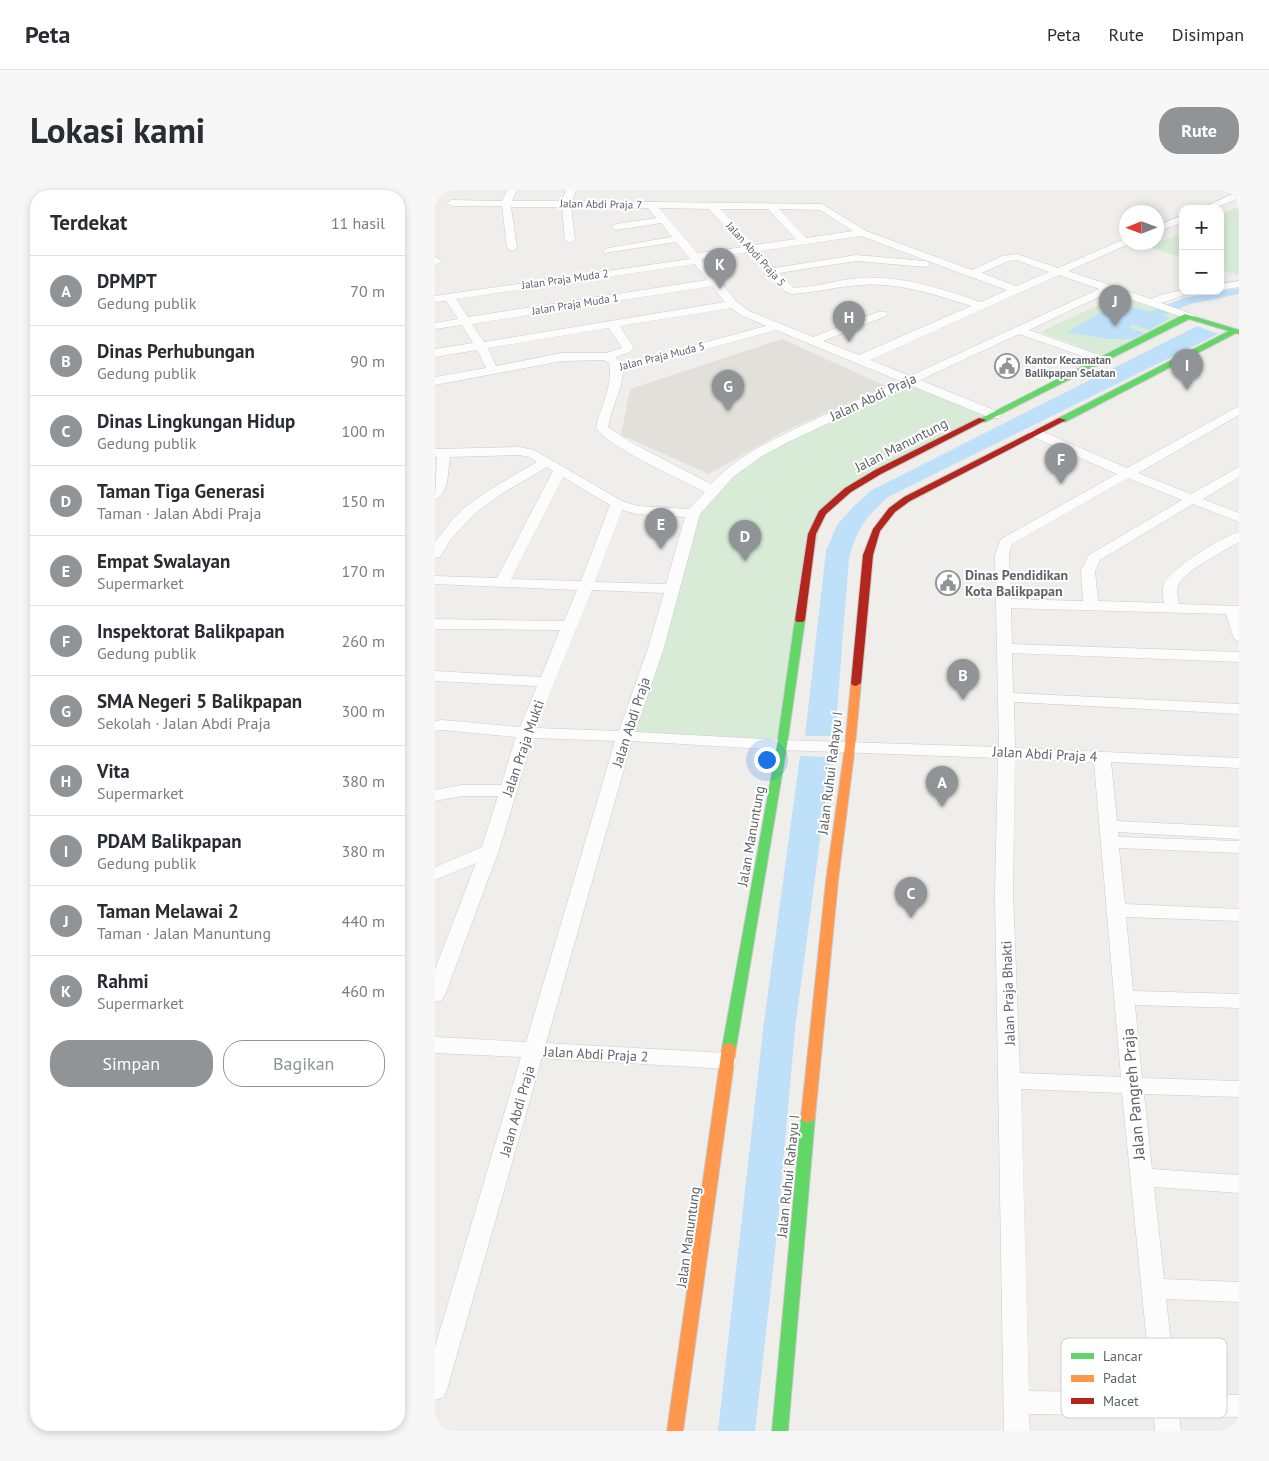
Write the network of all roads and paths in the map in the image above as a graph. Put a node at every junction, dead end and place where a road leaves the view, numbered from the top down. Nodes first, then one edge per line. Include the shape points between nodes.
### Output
1 (512, 190) edge
2 (571, 190) edge
3 (1226, 190) edge
4 (1237, 197) edge
5 (506, 202) junction
6 (452, 203) dead end
7 (566, 204) junction
8 (711, 205) junction
9 (769, 205) junction
10 (1215, 205) edge
11 (651, 206) junction
12 (662, 220) junction
13 (1179, 220) edge
14 (1164, 226) edge
15 (615, 227) dead end
16 (862, 233) junction
17 (678, 239) junction
18 (570, 240) dead end
19 (803, 241) junction
20 (1119, 244) edge
21 (512, 248) dead end
22 (750, 248) junction
23 (608, 251) dead end
24 (695, 259) junction
25 (950, 267) junction
26 (1058, 270) junction
27 (773, 271) junction
28 (972, 274) junction
29 (715, 282) junction
30 (1239, 284) edge
31 (1224, 286) edge
32 (1108, 289) junction
33 (1017, 290) junction
34 (1179, 294) edge
35 (449, 297) junction
36 (435, 299) edge
37 (1152, 303) junction
38 (733, 304) junction
39 (982, 306) junction
40 (882, 314) dead end
41 (1185, 316) junction
42 (465, 321) junction
43 (612, 323) junction
44 (435, 326) edge
45 (780, 327) junction
46 (1022, 328) junction
47 (1234, 330) edge
48 (553, 332) junction
49 (812, 341) junction
50 (481, 346) junction
51 (435, 353) edge
52 (607, 356) junction
53 (562, 357) junction
54 (859, 360) junction
55 (1103, 360) junction
56 (493, 371) junction
57 (616, 376) junction
58 (435, 381) edge
59 (908, 381) junction
60 (1239, 410) edge
61 (995, 415) junction
62 (1035, 433) junction
63 (439, 453) edge
64 (546, 462) junction
65 (560, 470) junction
66 (1239, 472) edge
67 (1127, 473) junction
68 (712, 490) junction
69 (435, 495) edge
70 (1192, 498) junction
71 (617, 504) junction
72 (693, 513) junction
73 (1239, 518) edge
74 (1239, 536) edge
75 (435, 554) edge
76 (435, 580) edge
77 (502, 582) junction
78 (586, 586) junction
79 (671, 589) junction
80 (1003, 603) junction
81 (1091, 605) junction
82 (1172, 608) junction
83 (1236, 610) edge
84 (435, 624) edge
85 (568, 626) junction
86 (1239, 636) edge
87 (1004, 648) junction
88 (1239, 657) edge
89 (435, 676) edge
90 (547, 682) junction
91 (1005, 697) junction
92 (1239, 708) edge
93 (435, 726) edge
94 (526, 733) junction
95 (625, 736) junction
96 (782, 745) junction
97 (844, 746) junction
98 (1007, 752) junction
99 (1103, 757) junction
100 (1239, 763) edge
101 (508, 791) junction
102 (435, 796) edge
103 (1239, 833) edge
104 (1110, 834) junction
105 (1239, 847) edge
106 (490, 850) junction
107 (435, 874) edge
108 (1117, 910) junction
109 (1239, 915) edge
110 (435, 995) edge
111 (1124, 998) junction
112 (1239, 1001) edge
113 (435, 1045) edge
114 (535, 1051) junction
115 (727, 1061) junction
116 (1011, 1081) junction
117 (1132, 1084) junction
118 (1239, 1089) edge
119 (1141, 1177) junction
120 (1239, 1184) edge
121 (1152, 1288) junction
122 (1239, 1292) edge
123 (1157, 1338) edge
124 (435, 1388) edge
125 (1016, 1402) junction
126 (1061, 1403) edge
127 (1166, 1418) edge
128 (675, 1431) edge
129 (780, 1431) edge
130 (1017, 1431) edge
131 (1168, 1431) edge

1 - 5 street
2 - 7 street
3 - 4 street
4 - 10 street
5 - 6 street, Jalan Abdi Praja 7
5 - 7 street, Jalan Abdi Praja 7
5 - 21 street
7 - 11 street, Jalan Abdi Praja 7
7 - 18 street
8 - 9 street
8 - 11 street
8 - 22 street, Jalan Abdi Praja 5
9 - 16 street via 822,207
9 - 19 street
11 - 12 street, Jalan Abdi Praja 7
12 - 15 street
12 - 17 street, Jalan Abdi Praja 7
13 - 14 street
16 - 19 street, Jalan Praja Muda 2
16 - 25 street
17 - 23 street
17 - 24 street, Jalan Abdi Praja 7
19 - 22 street, Jalan Praja Muda 2
20 - 26 street
22 - 24 street, Jalan Praja Muda 2
22 - 27 street, Jalan Abdi Praja 5
24 - 29 street, Jalan Abdi Praja 7
24 - 35 street, Jalan Praja Muda 2
25 - 27 street via 865,258
25 - 28 street
26 - 28 street via 1017,257
26 - 32 street
26 - 33 street
27 - 39 street, Jalan Abdi Praja 5 via 792,291 851,282 884,282 926,288
28 - 33 street
29 - 38 street, Jalan Abdi Praja 7
29 - 42 street, Jalan Praja Muda 1
30 - 31 street
32 - 37 street
32 - 46 street, Jalan Abdi Praja
33 - 39 street
34 - 37 street
35 - 36 street, Jalan Praja Muda 2
35 - 42 street
37 - 41 street
38 - 43 street
38 - 45 street, Jalan Abdi Praja 7 via 745,313
39 - 54 street
40 - 49 street
41 - 47 street
41 - 55 street, Jalan Manuntung
42 - 44 street, Jalan Praja Muda 1
42 - 50 street
43 - 48 street
43 - 52 street via 628,348
45 - 49 street, Jalan Abdi Praja 7
45 - 57 street, Jalan Praja Muda 5
46 - 55 street
46 - 59 street, Jalan Abdi Praja
47 - 62 street, Jalan Ruhui Rahayu I
48 - 50 street
48 - 53 street
49 - 54 street, Jalan Abdi Praja 7
50 - 51 street
50 - 56 street
52 - 53 street, Jalan Praja Muda 5
52 - 57 street, Jalan Praja Muda 5 via 615,362
53 - 56 street, Jalan Praja Muda 5
54 - 59 street, Jalan Abdi Praja 7
55 - 61 street, Jalan Manuntung
56 - 58 street, Jalan Praja Muda 5
57 - 68 street via 602,428 627,446
59 - 61 street, Jalan Abdi Praja 7
59 - 68 street, Jalan Abdi Praja via 754,455
60 - 67 street
61 - 96 street, Jalan Manuntung via 858,484 842,494 819,517 812,534
62 - 67 street
62 - 97 street, Jalan Ruhui Rahayu I via 907,499 892,510 876,531 868,555
63 - 64 street via 519,451 534,454
63 - 69 street
64 - 65 street
64 - 75 street via 459,518
65 - 71 street
65 - 77 street
66 - 70 street
67 - 70 street
67 - 80 street, Jalan Praja Bhakti via 1005,542 1002,555
68 - 72 street, Jalan Abdi Praja
70 - 73 street
70 - 81 street via 1093,558 1089,571
71 - 72 street via 637,510
71 - 78 street, Jalan Praja Mukti
72 - 79 street, Jalan Abdi Praja
74 - 82 street via 1172,581
76 - 77 street
77 - 78 street
78 - 79 street
78 - 85 street, Jalan Praja Mukti
79 - 95 street, Jalan Abdi Praja via 655,651
80 - 81 street
80 - 87 street, Jalan Praja Bhakti
81 - 82 street
82 - 83 street
83 - 86 street
84 - 85 street
85 - 90 street, Jalan Praja Mukti
87 - 88 street
87 - 91 street, Jalan Praja Bhakti
89 - 90 street
90 - 94 street, Jalan Praja Mukti
91 - 92 street
91 - 98 street, Jalan Praja Bhakti
93 - 94 street, Jalan Abdi Praja 4
94 - 95 street, Jalan Abdi Praja 4
94 - 101 street, Jalan Praja Mukti
95 - 96 street, Jalan Abdi Praja 4
95 - 114 street, Jalan Abdi Praja
96 - 97 street, Jalan Abdi Praja 4
96 - 115 street, Jalan Manuntung
97 - 98 street, Jalan Abdi Praja 4
97 - 129 street, Jalan Ruhui Rahayu I
98 - 99 street, Jalan Abdi Praja 4
98 - 116 street, Jalan Praja Bhakti via 1005,894
99 - 100 street, Jalan Abdi Praja 4
99 - 104 street, Jalan Pangreh Praja
101 - 102 street via 461,790
101 - 106 street, Jalan Praja Mukti
103 - 104 street
104 - 105 street
104 - 108 street, Jalan Pangreh Praja
106 - 107 street
106 - 110 street, Jalan Praja Mukti
108 - 109 street
108 - 111 street, Jalan Pangreh Praja
111 - 112 street
111 - 117 street, Jalan Pangreh Praja
113 - 114 street, Jalan Abdi Praja 2
114 - 115 street, Jalan Abdi Praja 2
114 - 124 street, Jalan Abdi Praja
115 - 128 street, Jalan Manuntung
116 - 117 street
116 - 125 street, Jalan Praja Bhakti
117 - 118 street
117 - 119 street, Jalan Pangreh Praja
119 - 120 street
119 - 121 street, Jalan Pangreh Praja
121 - 122 street
121 - 123 street, Jalan Pangreh Praja
125 - 126 street
125 - 130 street, Jalan Praja Bhakti
127 - 131 street, Jalan Pangreh Praja

